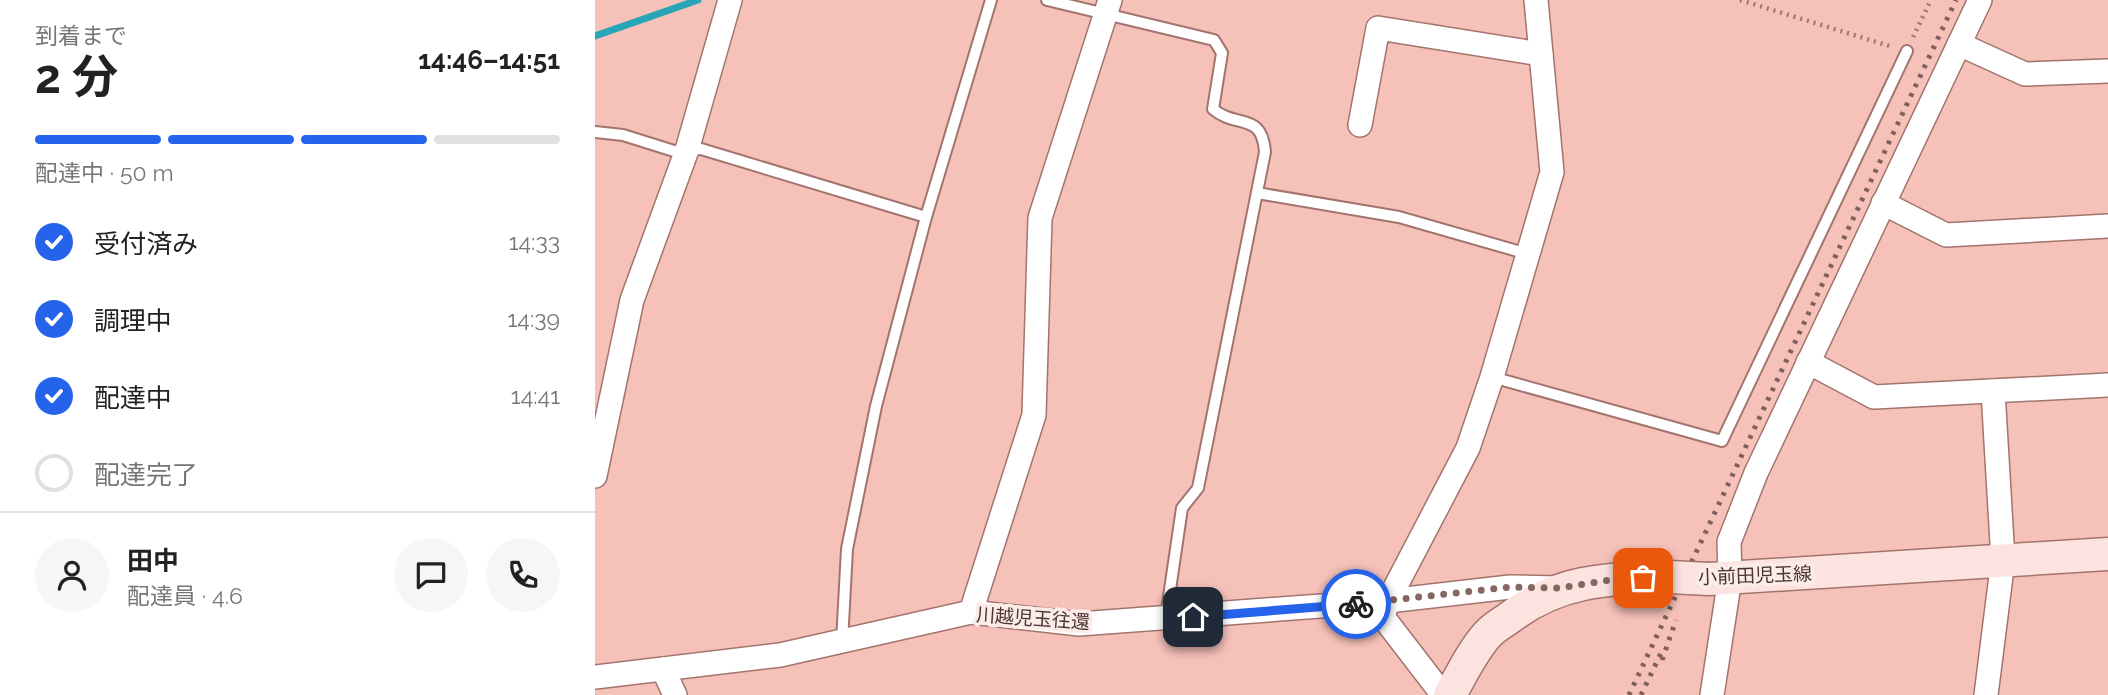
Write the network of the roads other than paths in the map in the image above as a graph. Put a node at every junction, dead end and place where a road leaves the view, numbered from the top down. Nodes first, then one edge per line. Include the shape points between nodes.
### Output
1 (991, 0) edge
2 (1047, 0) edge
3 (1536, 0) edge
4 (1980, 0) edge
5 (729, 3) edge
6 (1108, 6) edge
7 (1959, 44) junction
8 (1906, 51) road end
9 (1541, 54) junction
10 (2108, 71) edge
11 (1360, 125) dead end
12 (595, 132) edge
13 (687, 150) junction
14 (1257, 193) junction
15 (1883, 203) junction
16 (926, 217) junction
17 (2108, 226) edge
18 (1528, 254) junction
19 (1808, 362) junction
20 (1492, 377) junction
21 (2108, 385) edge
22 (1993, 391) junction
23 (595, 476) edge
24 (2108, 554) edge
25 (2003, 560) junction
26 (1720, 578) junction
27 (1559, 588) junction
28 (1388, 601) junction
29 (971, 612) junction
30 (1166, 619) junction
31 (842, 642) junction
32 (663, 669) junction
33 (595, 677) edge
34 (675, 695) edge
35 (1443, 695) edge
36 (1450, 695) edge
37 (1712, 695) edge
38 (1986, 695) edge

1 - 16 lane
2 - 6 lane
3 - 9 street
4 - 7 street
5 - 13 street
6 - 14 lane via 1214,40 1222,53 1213,109 1221,116 1253,124 1264,136
6 - 29 street via 1040,218 1034,415
7 - 10 street via 2025,74
7 - 15 street
8 - 20 lane via 1722,441
9 - 11 street via 1378,27
9 - 18 street via 1552,172
12 - 13 lane
13 - 16 lane via 701,149
13 - 23 street via 632,300
14 - 18 lane via 1399,217
14 - 30 lane via 1198,488 1182,508
15 - 17 street via 1946,235
15 - 19 street
16 - 31 lane via 876,406 847,549
18 - 20 street
19 - 22 street via 1874,397
19 - 26 street via 1756,473
20 - 28 street via 1468,448
21 - 22 street
22 - 25 street
24 - 25 main road, 小前田児玉線
25 - 26 main road, 小前田児玉線
25 - 38 street
26 - 27 main road, 小前田児玉線, bridge via 1616,579
26 - 37 street
27 - 28 street, 川越児玉往還 via 1510,587
27 - 36 main road, 小前田児玉線 via 1530,602 1488,634
28 - 30 street, 川越児玉往還
28 - 35 street via 1383,617
29 - 30 street, 川越児玉往還 via 1079,624
29 - 31 street, 川越児玉往還
31 - 32 street, 川越児玉往還 via 781,655
32 - 33 street, 川越児玉往還
32 - 34 street

